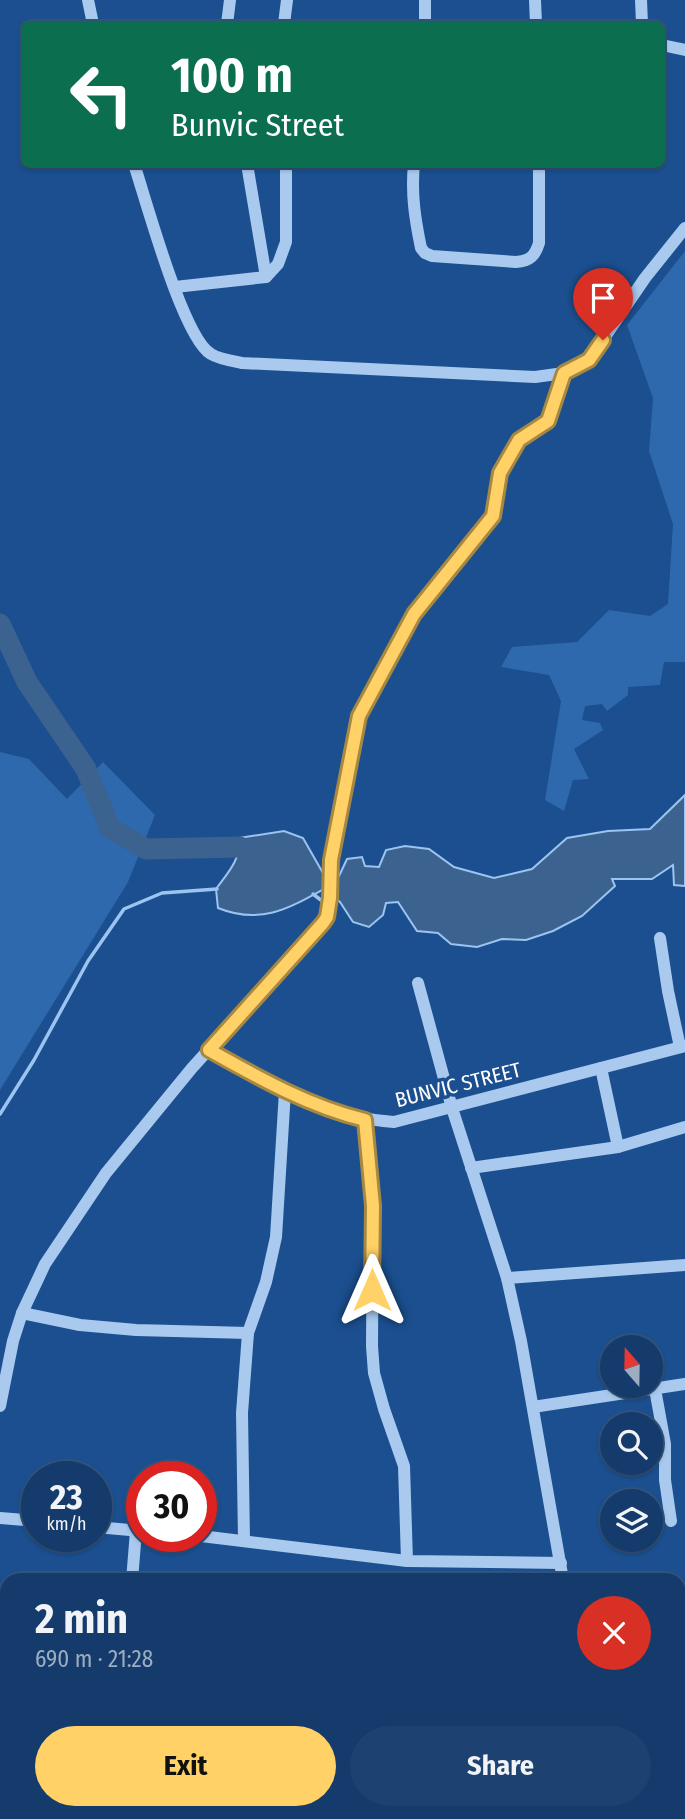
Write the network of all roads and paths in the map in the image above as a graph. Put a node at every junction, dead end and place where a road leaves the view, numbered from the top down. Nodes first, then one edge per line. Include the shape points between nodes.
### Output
1 (88, 0) edge
2 (230, 0) edge
3 (286, 0) edge
4 (425, 0) edge
5 (535, 0) edge
6 (641, 0) edge
7 (92, 21) edge
8 (227, 21) edge
9 (284, 21) edge
10 (425, 21) edge
11 (536, 21) edge
12 (642, 21) edge
13 (665, 45) edge
14 (685, 50) edge
15 (135, 168) edge
16 (248, 168) edge
17 (286, 168) edge
18 (414, 168) edge
19 (539, 168) edge
20 (685, 228) edge
21 (266, 277) junction
22 (174, 287) junction
23 (564, 373) junction
24 (660, 938) dead end
25 (418, 983) dead end
26 (682, 1047) edge
27 (209, 1050) junction
28 (601, 1068) junction
29 (285, 1091) junction
30 (452, 1108) junction
31 (365, 1120) junction
32 (685, 1127) edge
33 (618, 1147) junction
34 (471, 1168) junction
35 (685, 1265) edge
36 (506, 1278) junction
37 (22, 1313) junction
38 (248, 1333) junction
39 (685, 1384) edge
40 (663, 1388) edge
41 (600, 1397) edge
42 (657, 1398) edge
43 (0, 1406) edge
44 (533, 1407) junction
45 (0, 1518) edge
46 (21, 1520) edge
47 (671, 1521) dead end
48 (217, 1537) edge
49 (244, 1540) junction
50 (136, 1552) edge
51 (407, 1561) junction
52 (561, 1563) junction
53 (133, 1573) edge
54 (562, 1573) edge

1 - 7 street
2 - 8 street
3 - 9 street
4 - 10 street
5 - 11 street
6 - 12 street
13 - 14 street
15 - 22 street
16 - 21 street
17 - 21 street via 286,242 278,264
18 - 19 street via 413,208 425,253 516,262 528,261 539,243
20 - 23 street via 589,360
21 - 22 street
22 - 23 street via 199,343 211,354 242,363 535,377
23 - 27 street via 548,421 519,440 500,473 493,516 414,614 359,716 331,860 327,917
24 - 26 street
25 - 30 street
26 - 28 street, BUNVIC STREET
27 - 29 street, BUNVIC STREET
27 - 37 street via 82,1206 45,1264
28 - 30 street, BUNVIC STREET
28 - 33 street
29 - 31 street, BUNVIC STREET
29 - 38 street via 276,1237
30 - 31 street, BUNVIC STREET via 394,1122
30 - 34 street
31 - 51 street via 373,1206 374,1373 404,1466
32 - 33 street
33 - 34 street
34 - 36 street
35 - 36 street
36 - 44 street
37 - 38 street via 136,1330
37 - 43 street
38 - 49 street via 242,1413
39 - 40 street
41 - 44 street
42 - 47 street
44 - 52 street
45 - 46 street
48 - 49 street
49 - 51 street
50 - 53 street
51 - 52 street
52 - 54 street

